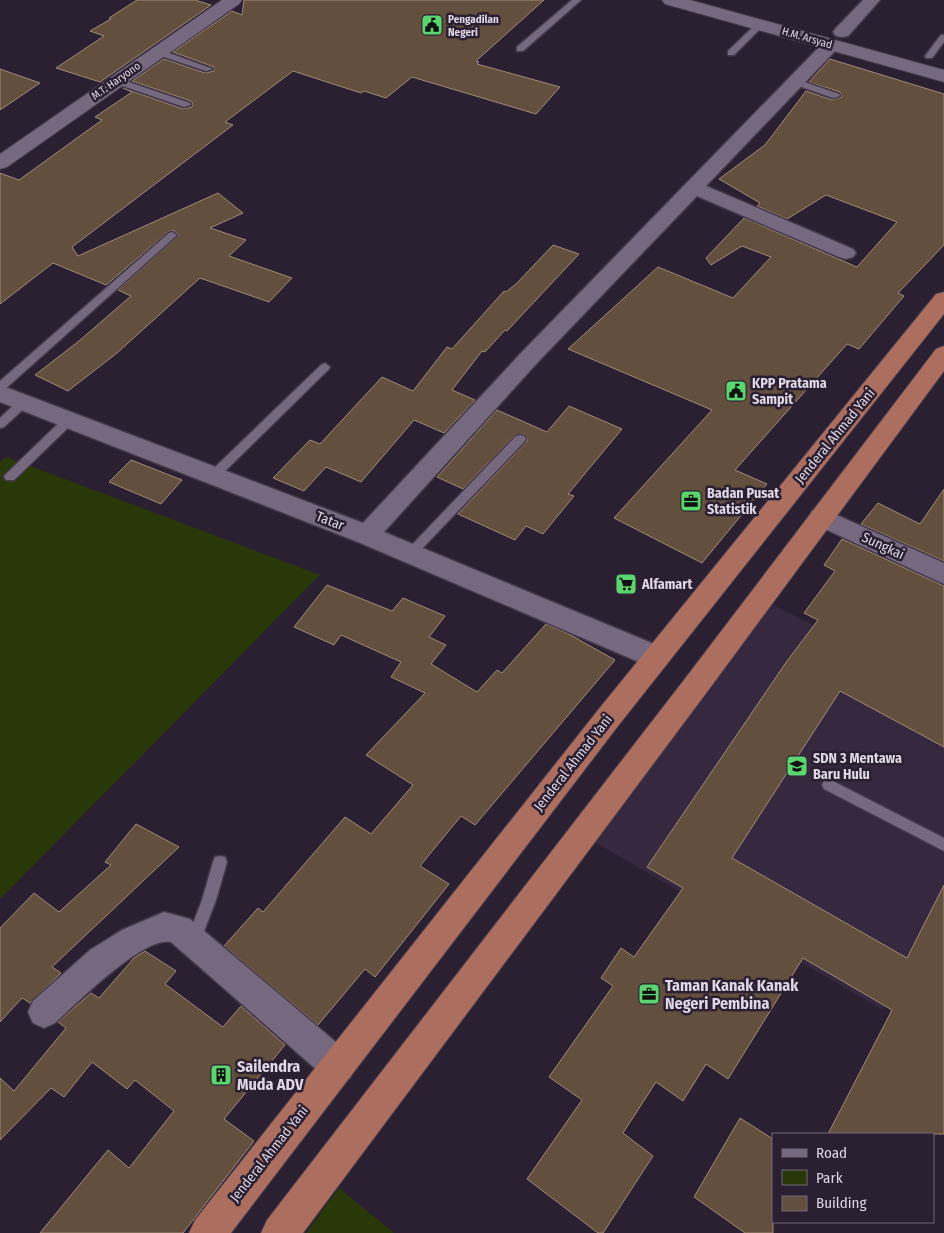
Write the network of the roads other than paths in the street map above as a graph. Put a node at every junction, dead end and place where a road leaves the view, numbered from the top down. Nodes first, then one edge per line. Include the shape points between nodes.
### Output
1 (233, 0) edge
2 (577, 0) edge
3 (671, 0) edge
4 (725, 0) edge
5 (872, 0) edge
6 (760, 25) junction
7 (944, 37) edge
8 (837, 39) junction
9 (520, 49) dead end
10 (158, 52) junction
11 (731, 53) dead end
12 (936, 58) edge
13 (209, 69) dead end
14 (944, 76) edge
15 (117, 81) junction
16 (796, 82) junction
17 (836, 96) dead end
18 (186, 105) dead end
19 (0, 163) edge
20 (694, 188) junction
21 (172, 235) dead end
22 (846, 253) dead end
23 (944, 299) edge
24 (944, 354) edge
25 (325, 367) dead end
26 (0, 387) edge
27 (0, 393) edge
28 (24, 402) junction
29 (69, 420) junction
30 (0, 424) edge
31 (520, 439) dead end
32 (214, 476) junction
33 (10, 477) dead end
34 (821, 517) junction
35 (367, 535) junction
36 (410, 553) junction
37 (944, 574) edge
38 (656, 657) junction
39 (829, 785) dead end
40 (944, 845) edge
41 (220, 862) dead end
42 (193, 942) junction
43 (44, 1012) dead end
44 (338, 1066) junction
45 (208, 1233) edge
46 (280, 1233) edge

1 - 10 street, M.T. Haryono
2 - 9 lane
3 - 6 street, H.M. Arsyad
4 - 8 street, H.M. Arsyad
5 - 8 street
6 - 8 street, H.M. Arsyad
6 - 11 lane
7 - 12 lane
8 - 12 street, H.M. Arsyad
8 - 14 street, H.M. Arsyad
8 - 16 street
10 - 13 lane
10 - 15 street, M.T. Haryono
15 - 18 lane
15 - 19 street, M.T. Haryono
16 - 17 lane
16 - 20 street
20 - 22 street
20 - 35 street via 530,357
21 - 26 lane
23 - 38 highway, Jenderal Ahmad Yani
24 - 34 highway
25 - 32 lane
27 - 28 street, Tatar
28 - 29 street, Tatar
28 - 30 lane
29 - 32 street, Tatar
29 - 33 lane
31 - 36 lane
32 - 35 street, Tatar
34 - 37 street, Sungkai
34 - 46 highway
35 - 36 street, Tatar
36 - 38 street, Tatar
38 - 44 highway, Jenderal Ahmad Yani
39 - 40 lane
41 - 42 lane
42 - 43 street via 179,928 164,926 133,940 102,960
42 - 44 street
44 - 45 highway, Jenderal Ahmad Yani

